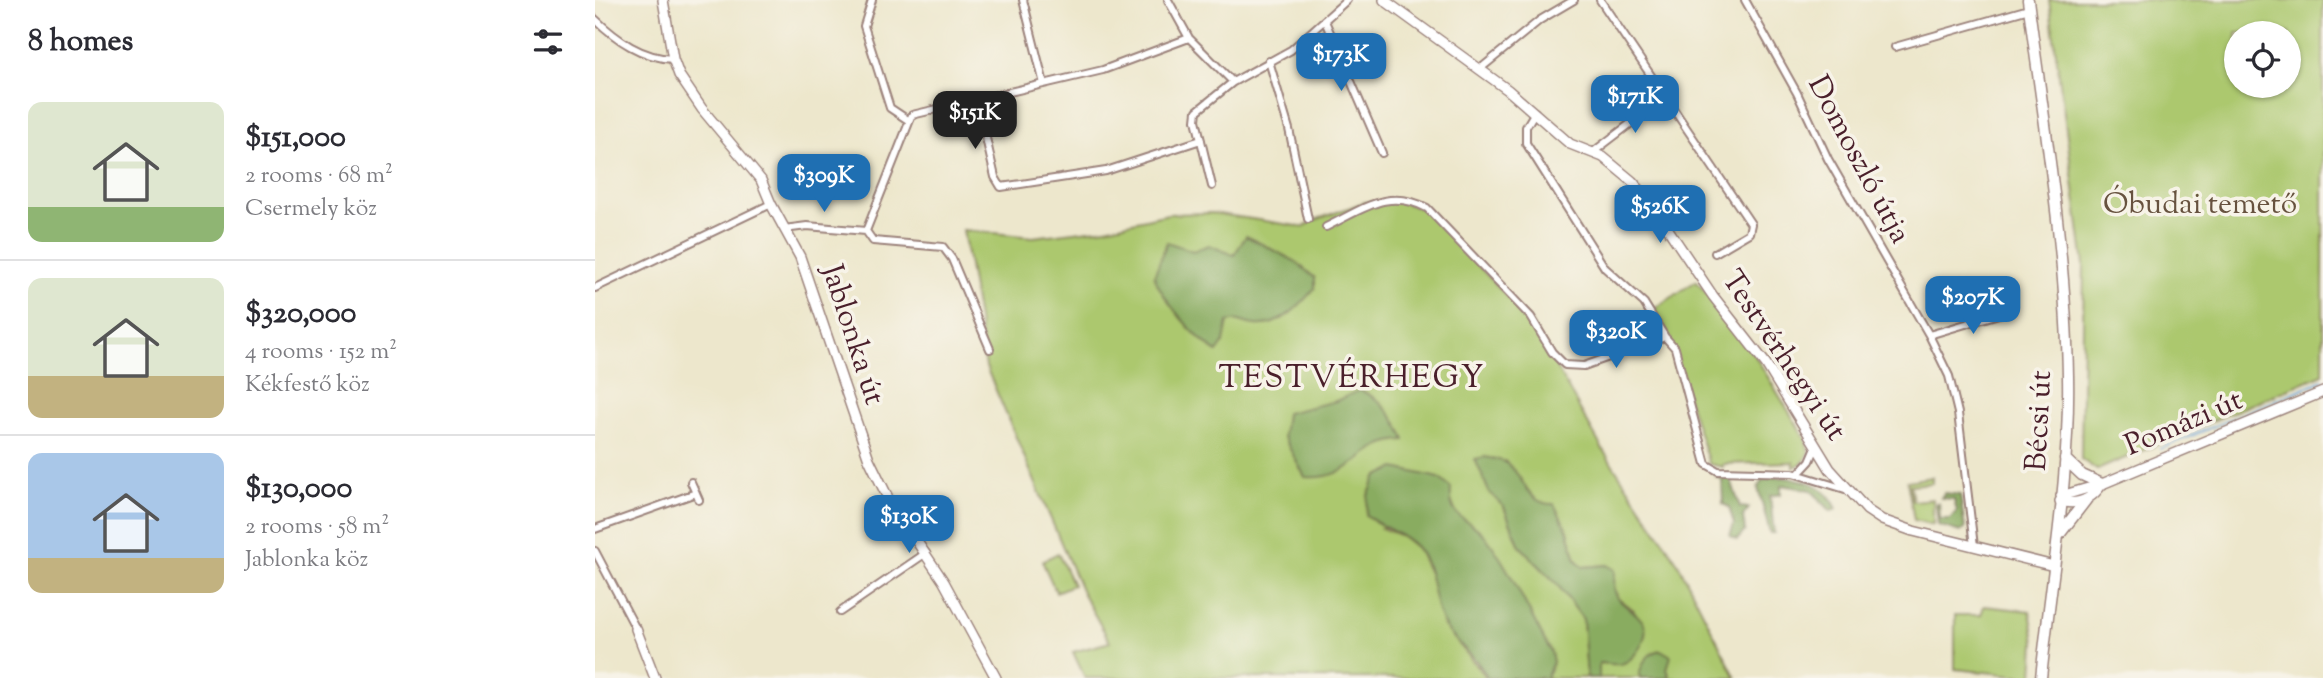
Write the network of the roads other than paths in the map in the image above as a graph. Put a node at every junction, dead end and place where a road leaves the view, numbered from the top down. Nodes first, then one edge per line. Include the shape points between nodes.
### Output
1 (663, 0) edge
2 (872, 0) edge
3 (1023, 0) edge
4 (1168, 0) edge
5 (1347, 0) edge
6 (1384, 0) edge
7 (1574, 0) edge
8 (1600, 0) edge
9 (1745, 0) edge
10 (2029, 5) edge
11 (595, 19) edge
12 (1325, 21) junction
13 (1189, 38) junction
14 (1895, 47) dead end
15 (673, 59) junction
16 (1269, 61) junction
17 (1480, 69) junction
18 (1233, 82) junction
19 (1044, 84) junction
20 (1664, 98) junction
21 (977, 99) junction
22 (1535, 112) junction
23 (908, 120) junction
24 (1201, 140) junction
25 (1381, 153) dead end
26 (1592, 153) junction
27 (1212, 186) dead end
28 (771, 204) junction
29 (1308, 219) dead end
30 (1326, 227) dead end
31 (784, 229) junction
32 (866, 231) junction
33 (1715, 253) dead end
34 (595, 288) edge
35 (2010, 312) dead end
36 (1929, 335) junction
37 (1665, 337) junction
38 (990, 349) dead end
39 (2323, 392) edge
40 (1816, 447) junction
41 (2065, 459) junction
42 (1798, 474) junction
43 (2083, 475) junction
44 (691, 482) dead end
45 (2102, 484) junction
46 (1846, 489) junction
47 (2084, 495) junction
48 (2061, 498) junction
49 (595, 529) edge
50 (2057, 538) junction
51 (1974, 546) junction
52 (595, 551) edge
53 (926, 553) junction
54 (2054, 566) junction
55 (840, 612) dead end
56 (636, 629) joint
57 (655, 678) edge
58 (996, 678) edge
59 (2041, 678) edge

1 - 15 street, Jablonka út
2 - 23 street via 865,26 890,108
3 - 19 street
4 - 13 street
5 - 12 street
6 - 17 street, Testvérhegyi út
7 - 17 street via 1540,20
8 - 20 street
9 - 36 street, Domoszló útja via 1828,159
10 - 14 street
10 - 41 main road, Bécsi út via 2067,333
11 - 15 street via 627,45 650,56
12 - 16 street via 1291,50
12 - 25 street
13 - 18 street
13 - 19 street via 1129,62
15 - 28 street, Jablonka út via 702,109 757,171
16 - 18 street
16 - 29 street
17 - 22 street, Testvérhegyi út
18 - 24 street via 1197,111
19 - 21 street
20 - 26 street
20 - 33 street via 1751,224 1749,233
21 - 23 street via 918,112
21 - 24 street via 1001,187 1106,170
22 - 26 street, Testvérhegyi út via 1570,144
22 - 37 street via 1526,127 1526,143 1605,268 1644,303
23 - 32 street
24 - 27 street
26 - 40 street, Testvérhegyi út via 1612,164 1647,198 1692,268 1766,363
28 - 31 street, Jablonka út
28 - 34 street
30 - 37 street via 1387,198 1406,199 1427,208 1531,317 1565,365 1584,366
31 - 32 street via 807,226
31 - 53 street, Jablonka út via 804,267 869,459 889,500
32 - 38 street via 873,241 943,247
35 - 36 street
36 - 51 street, Domoszló útja via 1956,402
37 - 42 street via 1675,348 1709,467
39 - 45 street, Pomázi út
40 - 42 street via 1808,466
40 - 46 street, Testvérhegyi út
41 - 43 main road
41 - 48 main road, Bécsi út
42 - 46 street
43 - 45 main road
43 - 47 street
44 - 49 street via 697,496
45 - 47 street, Pomázi út
46 - 51 street, Testvérhegyi út via 1882,520
47 - 48 street, Pomázi út via 2073,503
47 - 50 main road
48 - 50 main road, Bécsi út
50 - 54 main road, Bécsi út
51 - 54 street, Testvérhegyi út
52 - 56 street
53 - 55 street
53 - 58 street, Jablonka út
54 - 59 main road, Bécsi út
56 - 57 street

